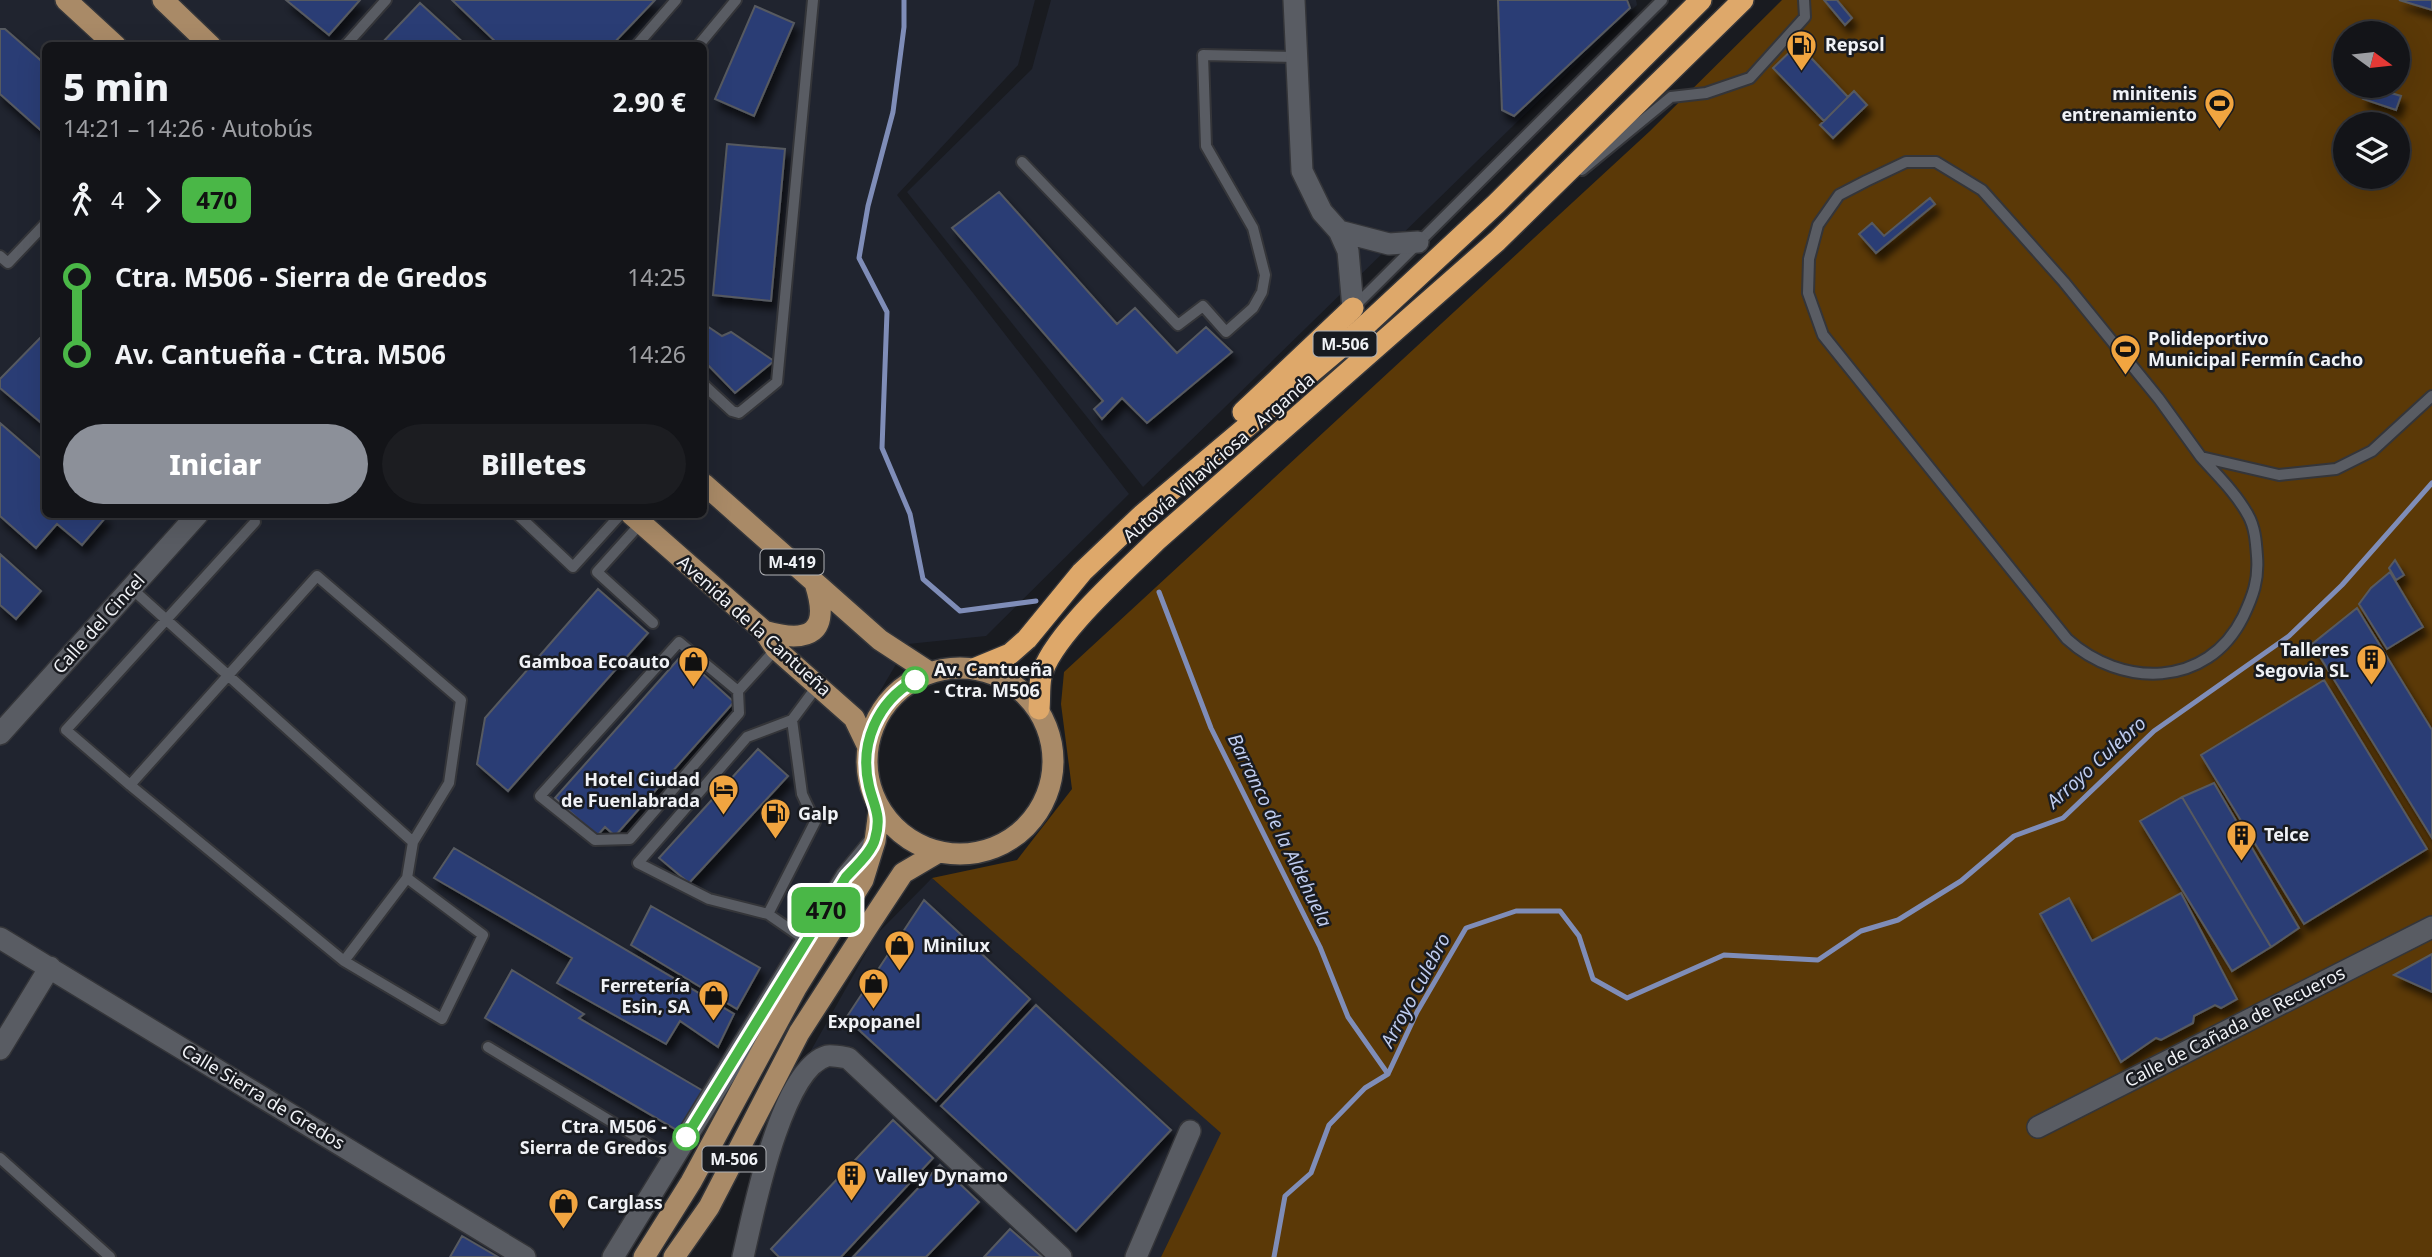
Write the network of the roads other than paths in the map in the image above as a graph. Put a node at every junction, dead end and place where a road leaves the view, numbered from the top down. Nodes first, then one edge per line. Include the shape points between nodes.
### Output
1 (66, 0) edge
2 (164, 0) edge
3 (386, 0) edge
4 (676, 0) edge
5 (736, 0) edge
6 (813, 0) edge
7 (1294, 0) edge
8 (1662, 0) edge
9 (1702, 0) edge
10 (1743, 0) edge
11 (1804, 0) edge
12 (113, 42) edge
13 (207, 42) edge
14 (349, 42) edge
15 (639, 42) edge
16 (701, 42) edge
17 (1296, 57) junction
18 (1022, 162) dead end
19 (1530, 209) junction
20 (42, 227) edge
21 (1339, 231) junction
22 (1418, 242) junction
23 (0, 256) edge
24 (1353, 308) junction
25 (707, 388) edge
26 (2432, 397) edge
27 (2200, 457) junction
28 (1210, 458) junction
29 (707, 487) edge
30 (194, 518) edge
31 (521, 518) edge
32 (617, 518) edge
33 (636, 519) edge
34 (255, 522) dead end
35 (815, 583) junction
36 (131, 588) junction
37 (165, 619) junction
38 (653, 623) dead end
39 (764, 631) junction
40 (776, 649) junction
41 (976, 668) junction
42 (929, 672) junction
43 (228, 676) junction
44 (818, 685) junction
45 (738, 691) junction
46 (1039, 709) junction
47 (792, 720) junction
48 (0, 734) edge
49 (867, 745) junction
50 (130, 785) junction
51 (879, 810) junction
52 (875, 841) junction
53 (413, 842) junction
54 (937, 853) junction
55 (407, 878) junction
56 (768, 914) junction
57 (2432, 927) edge
58 (0, 937) edge
59 (807, 942) junction
60 (344, 961) junction
61 (50, 967) junction
62 (488, 1047) dead end
63 (0, 1049) edge
64 (787, 1058) junction
65 (2038, 1127) dead end
66 (1190, 1131) dead end
67 (0, 1158) edge
68 (673, 1159) junction
69 (766, 1160) junction
70 (611, 1254) edge
71 (110, 1257) edge
72 (525, 1257) edge
73 (644, 1257) edge
74 (674, 1257) edge
75 (743, 1257) edge
76 (1061, 1257) edge
77 (1136, 1257) edge

1 - 12 main road
2 - 13 main road
3 - 14 lane
4 - 15 lane
5 - 16 lane
6 - 25 lane via 777,382 739,413
7 - 17 street
8 - 22 lane
9 - 28 highway, M-506 via 1496,204 1352,338
10 - 19 highway, M-506
11 - 19 lane via 1805,17 1750,78 1706,93 1671,97
17 - 18 lane via 1203,55 1206,146 1253,228 1265,275 1252,308 1226,332 1203,306 1178,325
17 - 21 street via 1302,171 1322,212
19 - 46 highway, Autovía Villaviciosa - Arganda / M-506 via 1157,540 1107,590 1057,645 1041,675
20 - 23 lane via 8,263
21 - 22 street via 1389,244
21 - 24 street via 1349,251
22 - 24 lane
24 - 28 highway via 1235,420
26 - 27 lane via 2372,451 2336,469 2279,475
27 - 27 lane via 2064,282 1982,190 1958,174 1936,162 1906,162 1839,195 1818,225 1809,259 1808,293 1823,335 2067,639 2113,670 2149,674 2184,670 2210,658 2236,630 2258,577 2249,516
28 - 41 highway, M-506 via 1082,572 1027,639 1010,654
29 - 35 main road, M-419
30 - 36 street, Calle del Cincel
31 - 32 lane via 573,566
33 - 38 lane via 597,572
33 - 39 main road, Avenida de la Cantueña
34 - 37 lane
35 - 39 main road via 823,607 817,626 804,637
35 - 42 main road, M-419 via 880,640
36 - 37 lane
36 - 48 street, Calle del Cincel
37 - 43 lane
37 - 50 lane via 66,730
39 - 40 main road, Avenida de la Cantueña
40 - 44 main road, Avenida de la Cantueña
40 - 45 lane
41 - 42 main road, M-506
41 - 46 main road, M-506 via 1012,682
42 - 49 main road, M-506 via 900,688 878,713
43 - 50 lane
43 - 53 lane
43 - 53 lane via 317,576 461,701 449,783
44 - 47 lane
44 - 49 main road, Avenida de la Cantueña via 854,718
45 - 45 lane via 739,713 630,839 595,840 540,796 679,642
46 - 54 main road, M-506 via 1053,744 1052,782 1037,817 1009,842 974,855
47 - 56 lane via 802,794 815,822
47 - 56 lane via 747,737 638,863 709,899
49 - 51 main road, M-506 via 870,789
50 - 60 lane
51 - 52 main road, M-506
51 - 54 main road, M-506 via 904,837
52 - 59 street via 846,877
52 - 73 main road, M-506 via 863,880 796,988 691,1182
53 - 55 lane
54 - 64 main road, M-506 via 903,873
55 - 60 lane
55 - 60 lane via 483,935 442,1019
56 - 59 lane
57 - 65 street, Calle de Cañada de Recueros
58 - 61 street, Calle Sierra de Gredos
59 - 68 street
61 - 63 street
61 - 72 street, Calle Sierra de Gredos
62 - 68 lane
64 - 69 lane
64 - 74 main road, M-506 via 709,1207
66 - 77 street
67 - 71 lane
68 - 70 street
69 - 75 street
69 - 76 street via 794,1088 810,1067 827,1056 848,1058

